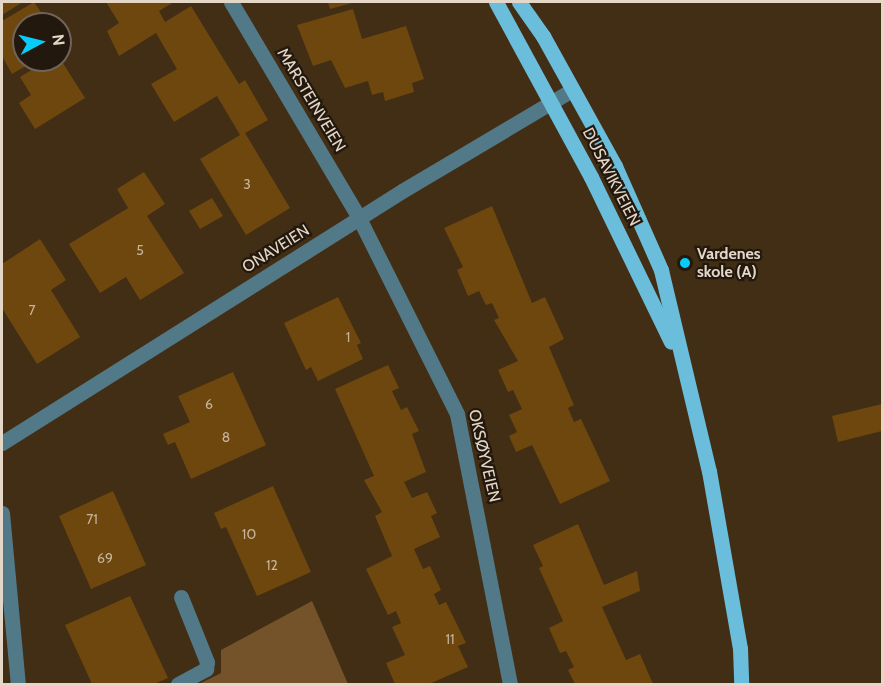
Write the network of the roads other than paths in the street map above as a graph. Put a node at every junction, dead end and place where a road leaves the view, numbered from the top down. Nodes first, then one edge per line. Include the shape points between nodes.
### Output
1 (231, 2) edge
2 (496, 2) edge
3 (519, 2) edge
4 (572, 90) junction
5 (552, 102) junction
6 (359, 218) junction
7 (685, 372) junction
8 (2, 443) edge
9 (2, 513) edge
10 (181, 597) dead end
11 (18, 684) edge
12 (178, 684) edge
13 (510, 684) edge
14 (741, 684) edge

1 - 6 street, MARSTEINVEIEN
2 - 5 main road, DUSAVIKVEIEN
3 - 4 main road, DUSAVIKVEIEN via 543,36
4 - 5 street, ONAVEIEN
4 - 7 main road, DUSAVIKVEIEN via 615,165 661,270
5 - 6 street, ONAVEIEN
5 - 7 main road, DUSAVIKVEIEN via 646,286
6 - 8 street, ONAVEIEN
6 - 13 street, OKSØYVEIEN via 457,414
7 - 14 main road, DUSAVIKVEIEN via 709,471 740,648
9 - 11 street
10 - 12 street via 207,662 206,669

